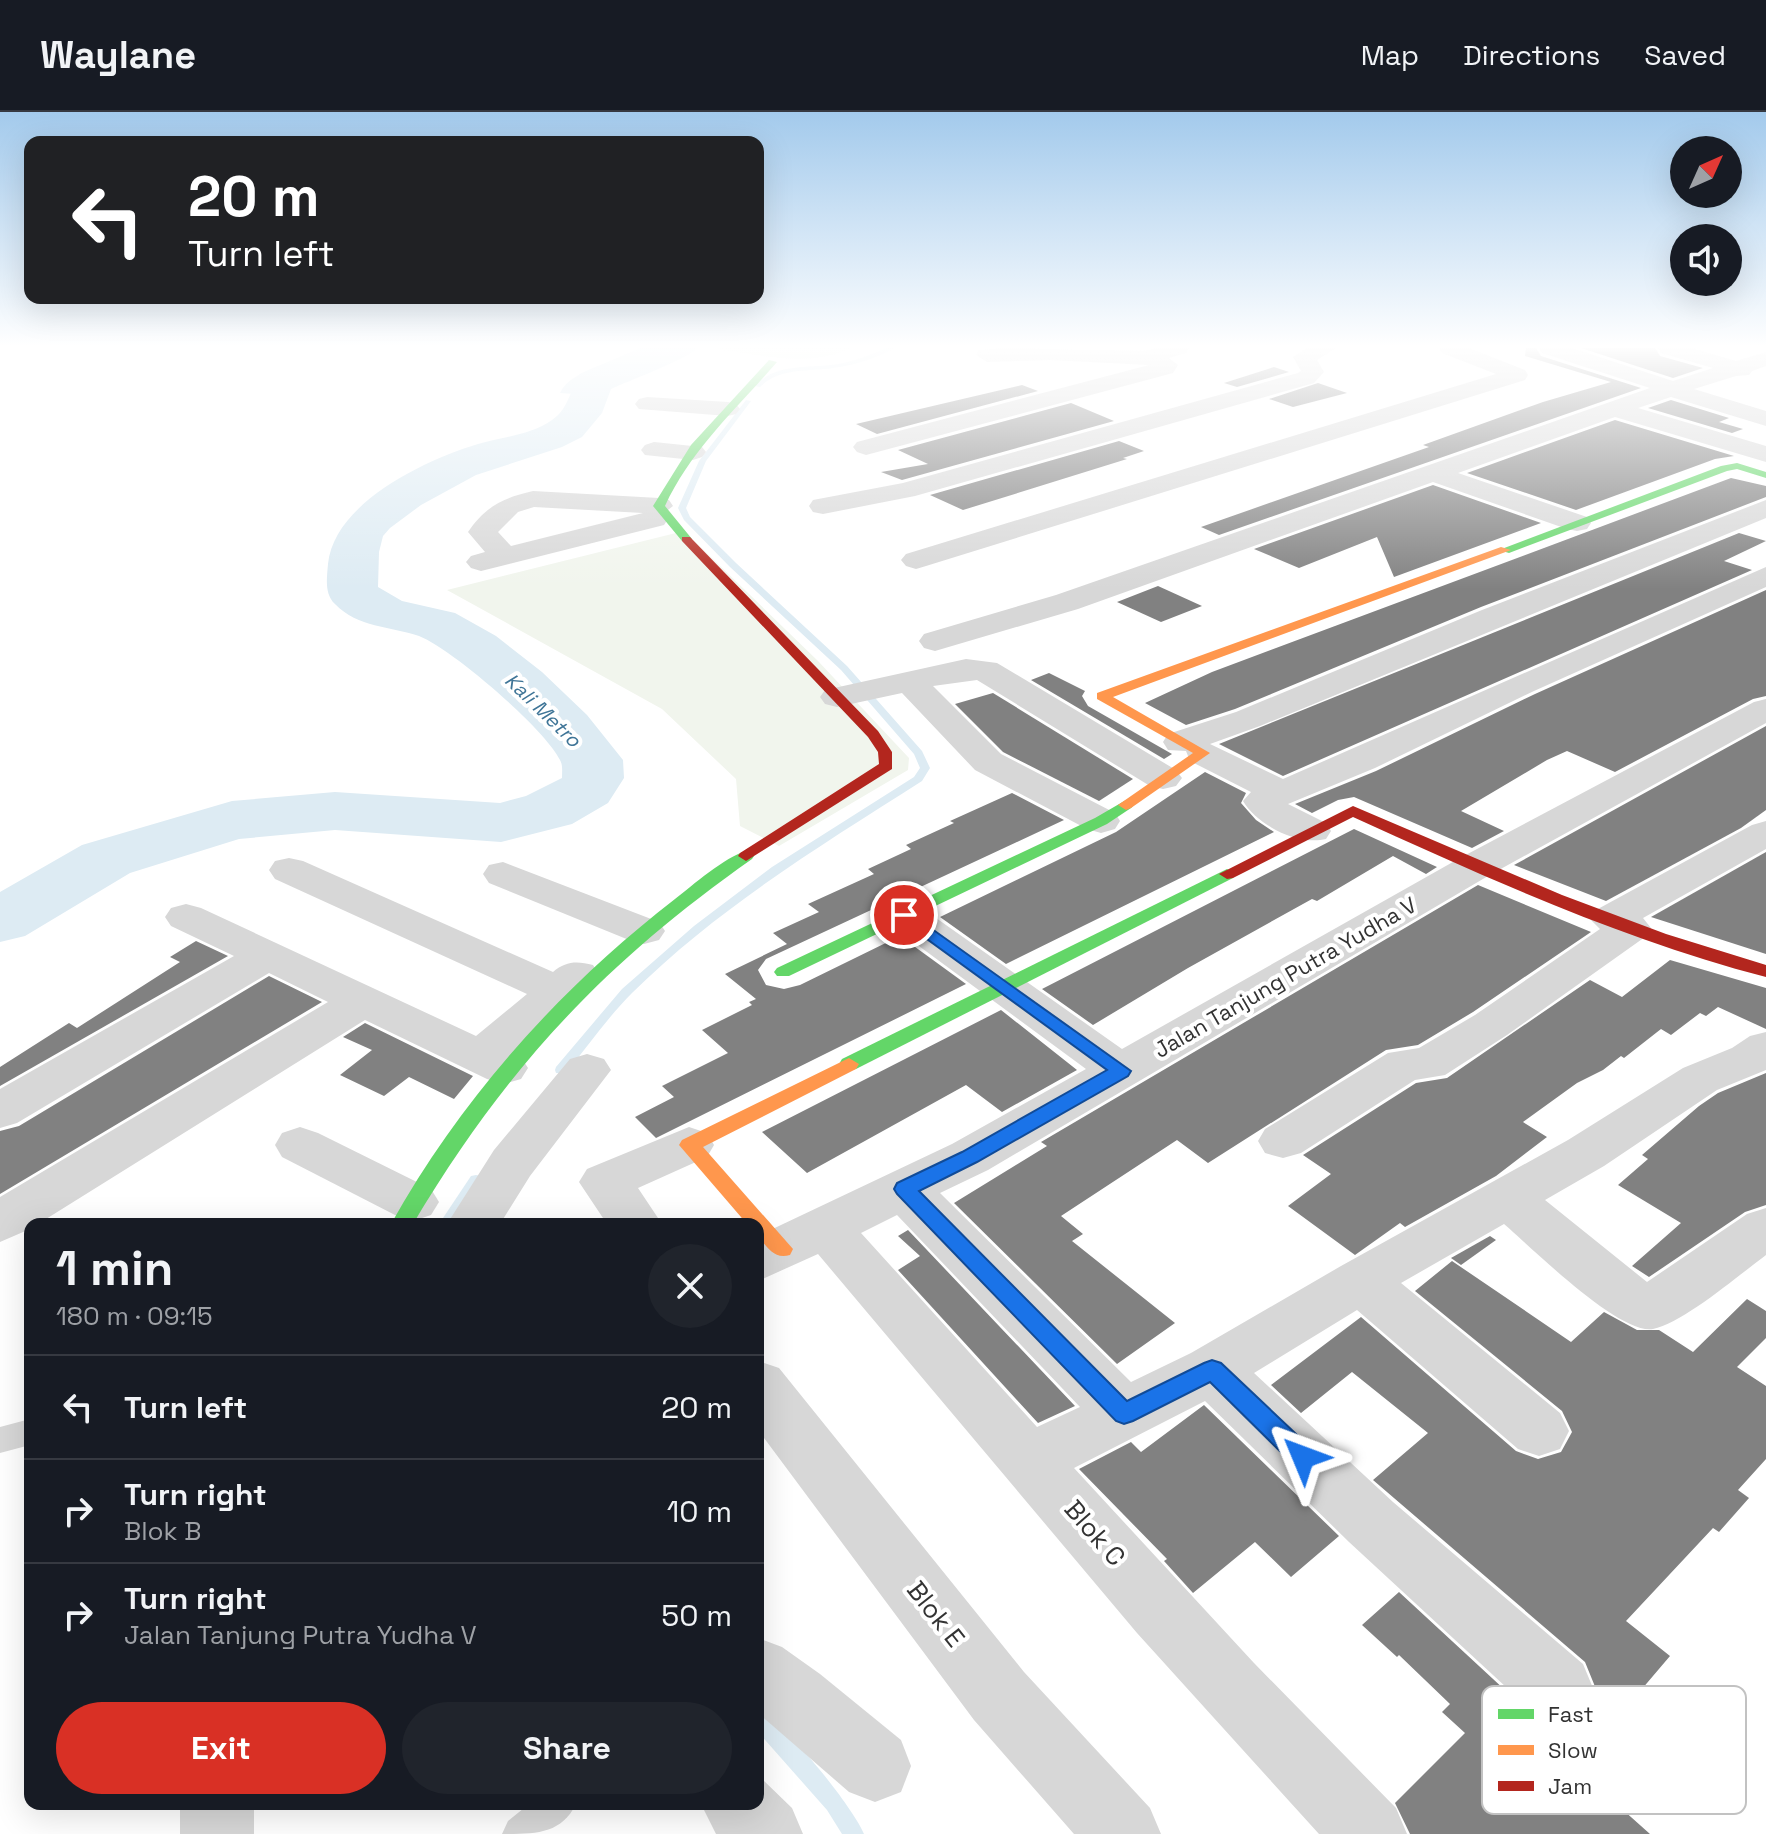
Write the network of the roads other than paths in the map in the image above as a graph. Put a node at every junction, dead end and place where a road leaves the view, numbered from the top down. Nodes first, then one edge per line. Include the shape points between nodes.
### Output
1 (712, 428) edge
2 (936, 428) edge
3 (1126, 428) edge
4 (1347, 428) edge
5 (1554, 428) edge
6 (1680, 428) edge
7 (1332, 433) junction
8 (866, 447) dead end
9 (1372, 447) dead end
10 (654, 450) dead end
11 (693, 452) junction
12 (1766, 454) edge
13 (1399, 456) dead end
14 (1435, 470) junction
15 (560, 475) dead end
16 (1766, 475) edge
17 (664, 502) junction
18 (823, 506) dead end
19 (1766, 508) edge
20 (1577, 523) junction
21 (916, 560) dead end
22 (1766, 576) edge
23 (935, 641) dead end
24 (868, 690) junction
25 (1766, 709) edge
26 (1192, 748) junction
27 (1163, 778) junction
28 (1281, 793) junction
29 (1101, 821) junction
30 (1312, 831) junction
31 (1766, 833) edge
32 (1474, 867) junction
33 (289, 870) dead end
34 (503, 874) dead end
35 (904, 915) junction
36 (186, 917) dead end
37 (1621, 924) junction
38 (639, 929) junction
39 (268, 955) junction
40 (1766, 971) edge
41 (783, 972) dead end
42 (1006, 986) junction
43 (558, 991) junction
44 (361, 1002) junction
45 (1766, 1047) edge
46 (492, 1063) junction
47 (587, 1070) dead end
48 (1121, 1071) junction
49 (0, 1111) edge
50 (1283, 1141) dead end
51 (300, 1145) dead end
52 (689, 1145) junction
53 (904, 1189) junction
54 (1507, 1197) junction
55 (407, 1213) edge
56 (477, 1218) edge
57 (632, 1218) edge
58 (761, 1218) edge
59 (764, 1221) edge
60 (0, 1222) edge
61 (1766, 1228) edge
62 (788, 1245) edge
63 (1360, 1281) junction
64 (1212, 1370) junction
65 (764, 1393) edge
66 (1124, 1414) junction
67 (1539, 1431) dead end
68 (24, 1434) edge
69 (0, 1440) edge
70 (1030, 1460) junction
71 (764, 1675) edge
72 (1556, 1686) edge
73 (875, 1766) dead end
74 (217, 1810) edge
75 (551, 1810) edge
76 (744, 1810) edge
77 (217, 1834) edge
78 (521, 1834) edge
79 (766, 1834) edge
80 (1124, 1834) edge
81 (1370, 1834) edge

1 - 11 street
2 - 8 street
3 - 18 street via 906,490
4 - 7 street
5 - 14 street
6 - 12 street
7 - 9 street
7 - 21 street
10 - 11 street
11 - 17 street
13 - 14 street
14 - 20 street
14 - 23 street via 1067,602
15 - 17 street
16 - 20 street via 1728,467
17 - 17 street via 493,559 482,532 515,502 533,499
17 - 24 street
19 - 26 street via 1248,719
20 - 26 street via 1102,696
22 - 28 street
24 - 27 street via 966,669 985,670
24 - 29 street
24 - 38 street via 887,766
25 - 32 street, Jalan Tanjung Putra Yudha V
26 - 27 street
26 - 28 street
27 - 29 street
28 - 30 street via 1262,805
29 - 35 street
30 - 32 street via 1353,811
30 - 42 street
31 - 37 street
32 - 37 street
32 - 48 street, Jalan Tanjung Putra Yudha V
33 - 43 street
34 - 38 street
35 - 41 street
35 - 42 street
36 - 39 street
37 - 40 street
37 - 50 street via 1491,1025 1428,1064 1405,1064
38 - 43 street
38 - 46 street via 536,1030
39 - 44 street
39 - 49 street
42 - 48 street
42 - 52 street
43 - 46 street
44 - 46 street
44 - 60 street
45 - 54 street via 1700,1079
46 - 55 street via 472,1109
47 - 56 street via 512,1163
48 - 53 street, Jalan Tanjung Putra Yudha V
51 - 55 street
52 - 57 street via 605,1182
52 - 58 street
53 - 62 street, Jalan Tanjung Putra Yudha V
53 - 66 street
54 - 61 street via 1645,1307
54 - 63 street
59 - 62 street
62 - 70 street, Blok C
63 - 64 street
63 - 67 street
64 - 66 street
64 - 72 street via 1371,1522
65 - 80 street, Blok E via 999,1696
66 - 70 street
68 - 69 lane
70 - 81 street, Blok C
71 - 73 street
74 - 77 street
75 - 78 lane
76 - 79 street

